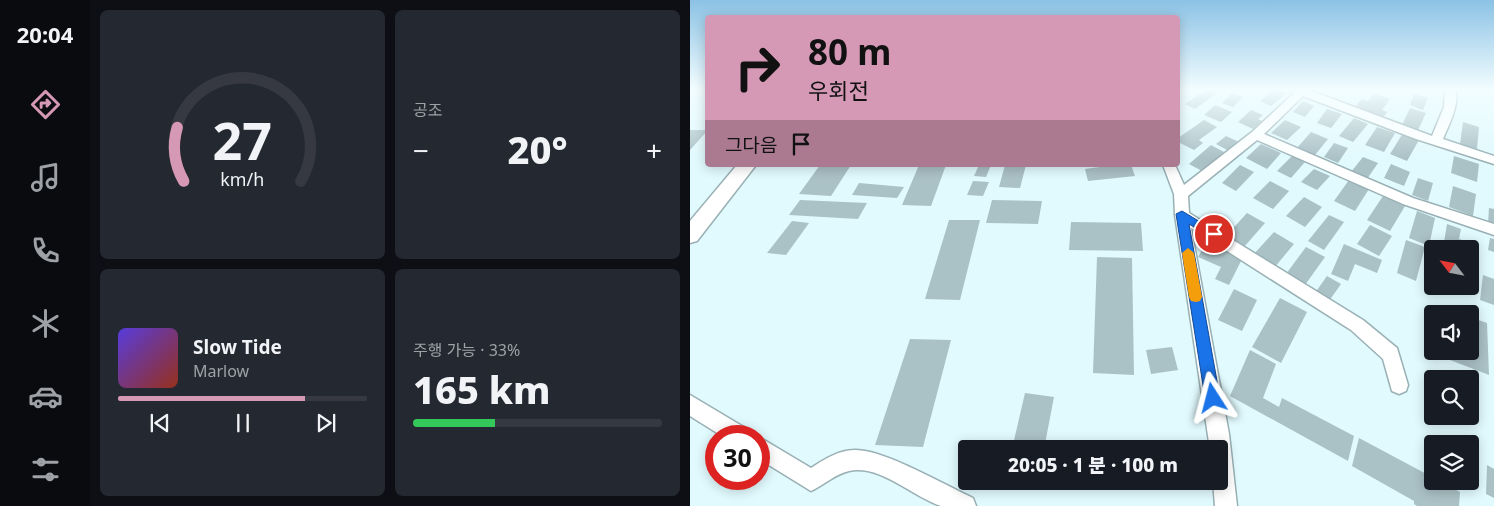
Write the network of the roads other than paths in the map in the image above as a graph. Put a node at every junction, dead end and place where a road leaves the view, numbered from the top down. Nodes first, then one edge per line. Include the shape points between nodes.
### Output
1 (1277, 113) edge
2 (1358, 113) edge
3 (1447, 113) edge
4 (1256, 135) junction
5 (1436, 142) junction
6 (1494, 160) edge
7 (745, 167) edge
8 (1170, 167) edge
9 (1181, 194) junction
10 (1182, 214) junction
11 (1494, 230) edge
12 (690, 235) edge
13 (1399, 385) dead end
14 (690, 405) edge
15 (722, 425) edge
16 (770, 454) edge
17 (965, 506) edge
18 (1226, 506) edge

1 - 4 street
2 - 5 street
3 - 5 street
4 - 9 street
4 - 11 street via 1408,201
5 - 6 street
7 - 12 main road
8 - 9 street
9 - 10 street
10 - 13 street via 1357,325 1391,354
10 - 18 street via 1219,434
14 - 15 street
16 - 17 street via 811,480 837,465 854,460 877,464

